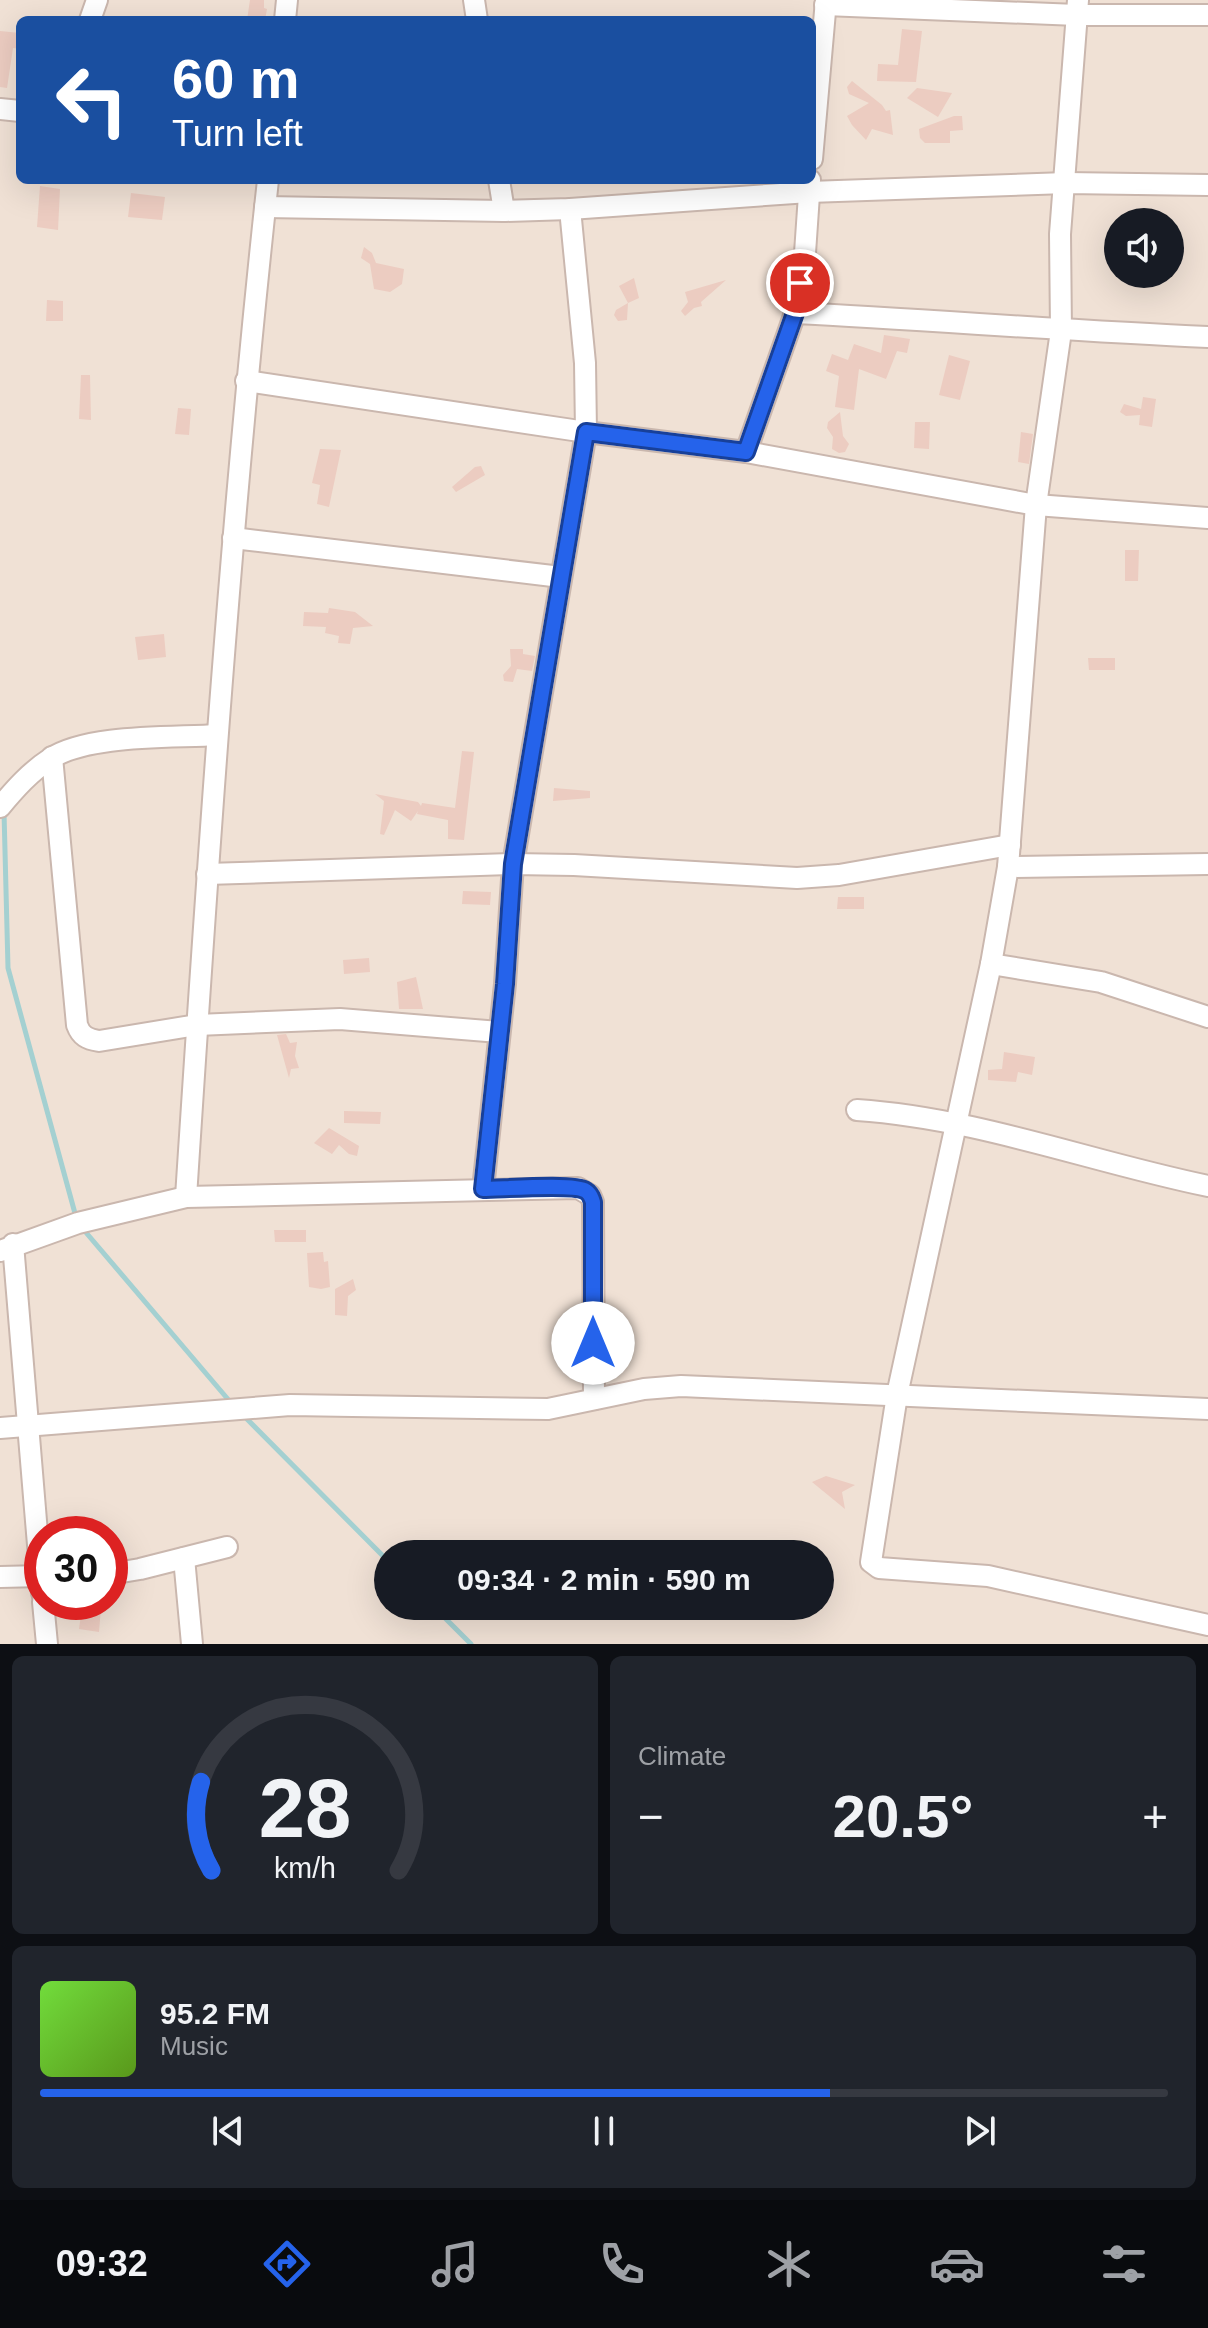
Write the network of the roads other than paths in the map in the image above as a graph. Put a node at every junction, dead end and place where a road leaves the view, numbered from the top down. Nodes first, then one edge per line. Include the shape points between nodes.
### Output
1 (825, 2) edge
2 (1078, 7) edge
3 (1208, 15) edge
4 (816, 111) edge
5 (1066, 183) junction
6 (268, 184) edge
7 (500, 184) edge
8 (1208, 185) edge
9 (810, 186) edge
10 (265, 207) junction
11 (570, 209) junction
12 (504, 211) junction
13 (795, 313) junction
14 (1061, 331) junction
15 (1208, 337) edge
16 (246, 381) junction
17 (586, 432) junction
18 (746, 452) junction
19 (1036, 505) junction
20 (1208, 518) edge
21 (233, 538) junction
22 (561, 577) junction
23 (217, 735) junction
24 (52, 757) junction
25 (0, 807) edge
26 (1010, 845) junction
27 (513, 864) junction
28 (1208, 864) edge
29 (1008, 867) junction
30 (207, 874) junction
31 (991, 964) junction
32 (1208, 1017) edge
33 (197, 1025) junction
34 (499, 1032) junction
35 (857, 1110) dead end
36 (955, 1125) junction
37 (1208, 1186) edge
38 (483, 1189) junction
39 (186, 1197) junction
40 (6, 1248) edge
41 (897, 1395) junction
42 (594, 1399) junction
43 (1208, 1409) edge
44 (29, 1426) junction
45 (0, 1428) edge
46 (36, 1516) edge
47 (227, 1547) dead end
48 (184, 1558) junction
49 (128, 1571) edge
50 (0, 1577) edge
51 (24, 1580) edge
52 (45, 1620) edge
53 (1208, 1625) edge
54 (47, 1644) edge
55 (192, 1644) edge

1 - 2 street
1 - 4 street
2 - 3 street
2 - 5 street
5 - 8 street
5 - 9 street
5 - 14 street via 1060,234
6 - 10 street
7 - 12 street
9 - 11 street
9 - 13 street
10 - 12 street
10 - 16 street
11 - 12 street
11 - 17 street
13 - 14 street
13 - 18 street
14 - 15 street
14 - 19 street
16 - 17 street
16 - 21 street
17 - 18 street
17 - 22 street
18 - 19 street
19 - 20 street
19 - 26 street
21 - 22 street
21 - 23 street
22 - 27 street
23 - 24 street via 98,742
23 - 30 street
24 - 25 street
24 - 33 street via 80,1033 99,1041
26 - 27 street via 797,878
26 - 29 street
27 - 30 street
27 - 34 street
28 - 29 street
29 - 31 street
30 - 33 street
31 - 32 street via 1101,982
31 - 36 street
33 - 34 street via 340,1019
33 - 39 street
34 - 38 street
35 - 36 street
36 - 37 street
36 - 41 street
38 - 39 street
38 - 42 street via 570,1187 590,1195
39 - 40 street via 78,1223
40 - 44 street
41 - 42 street via 681,1386
41 - 43 street
41 - 53 street via 871,1556 874,1566 988,1576
42 - 44 street via 521,1410 290,1405
44 - 45 street
44 - 46 street
47 - 48 street
48 - 49 street
48 - 55 street
50 - 51 street
52 - 54 street

